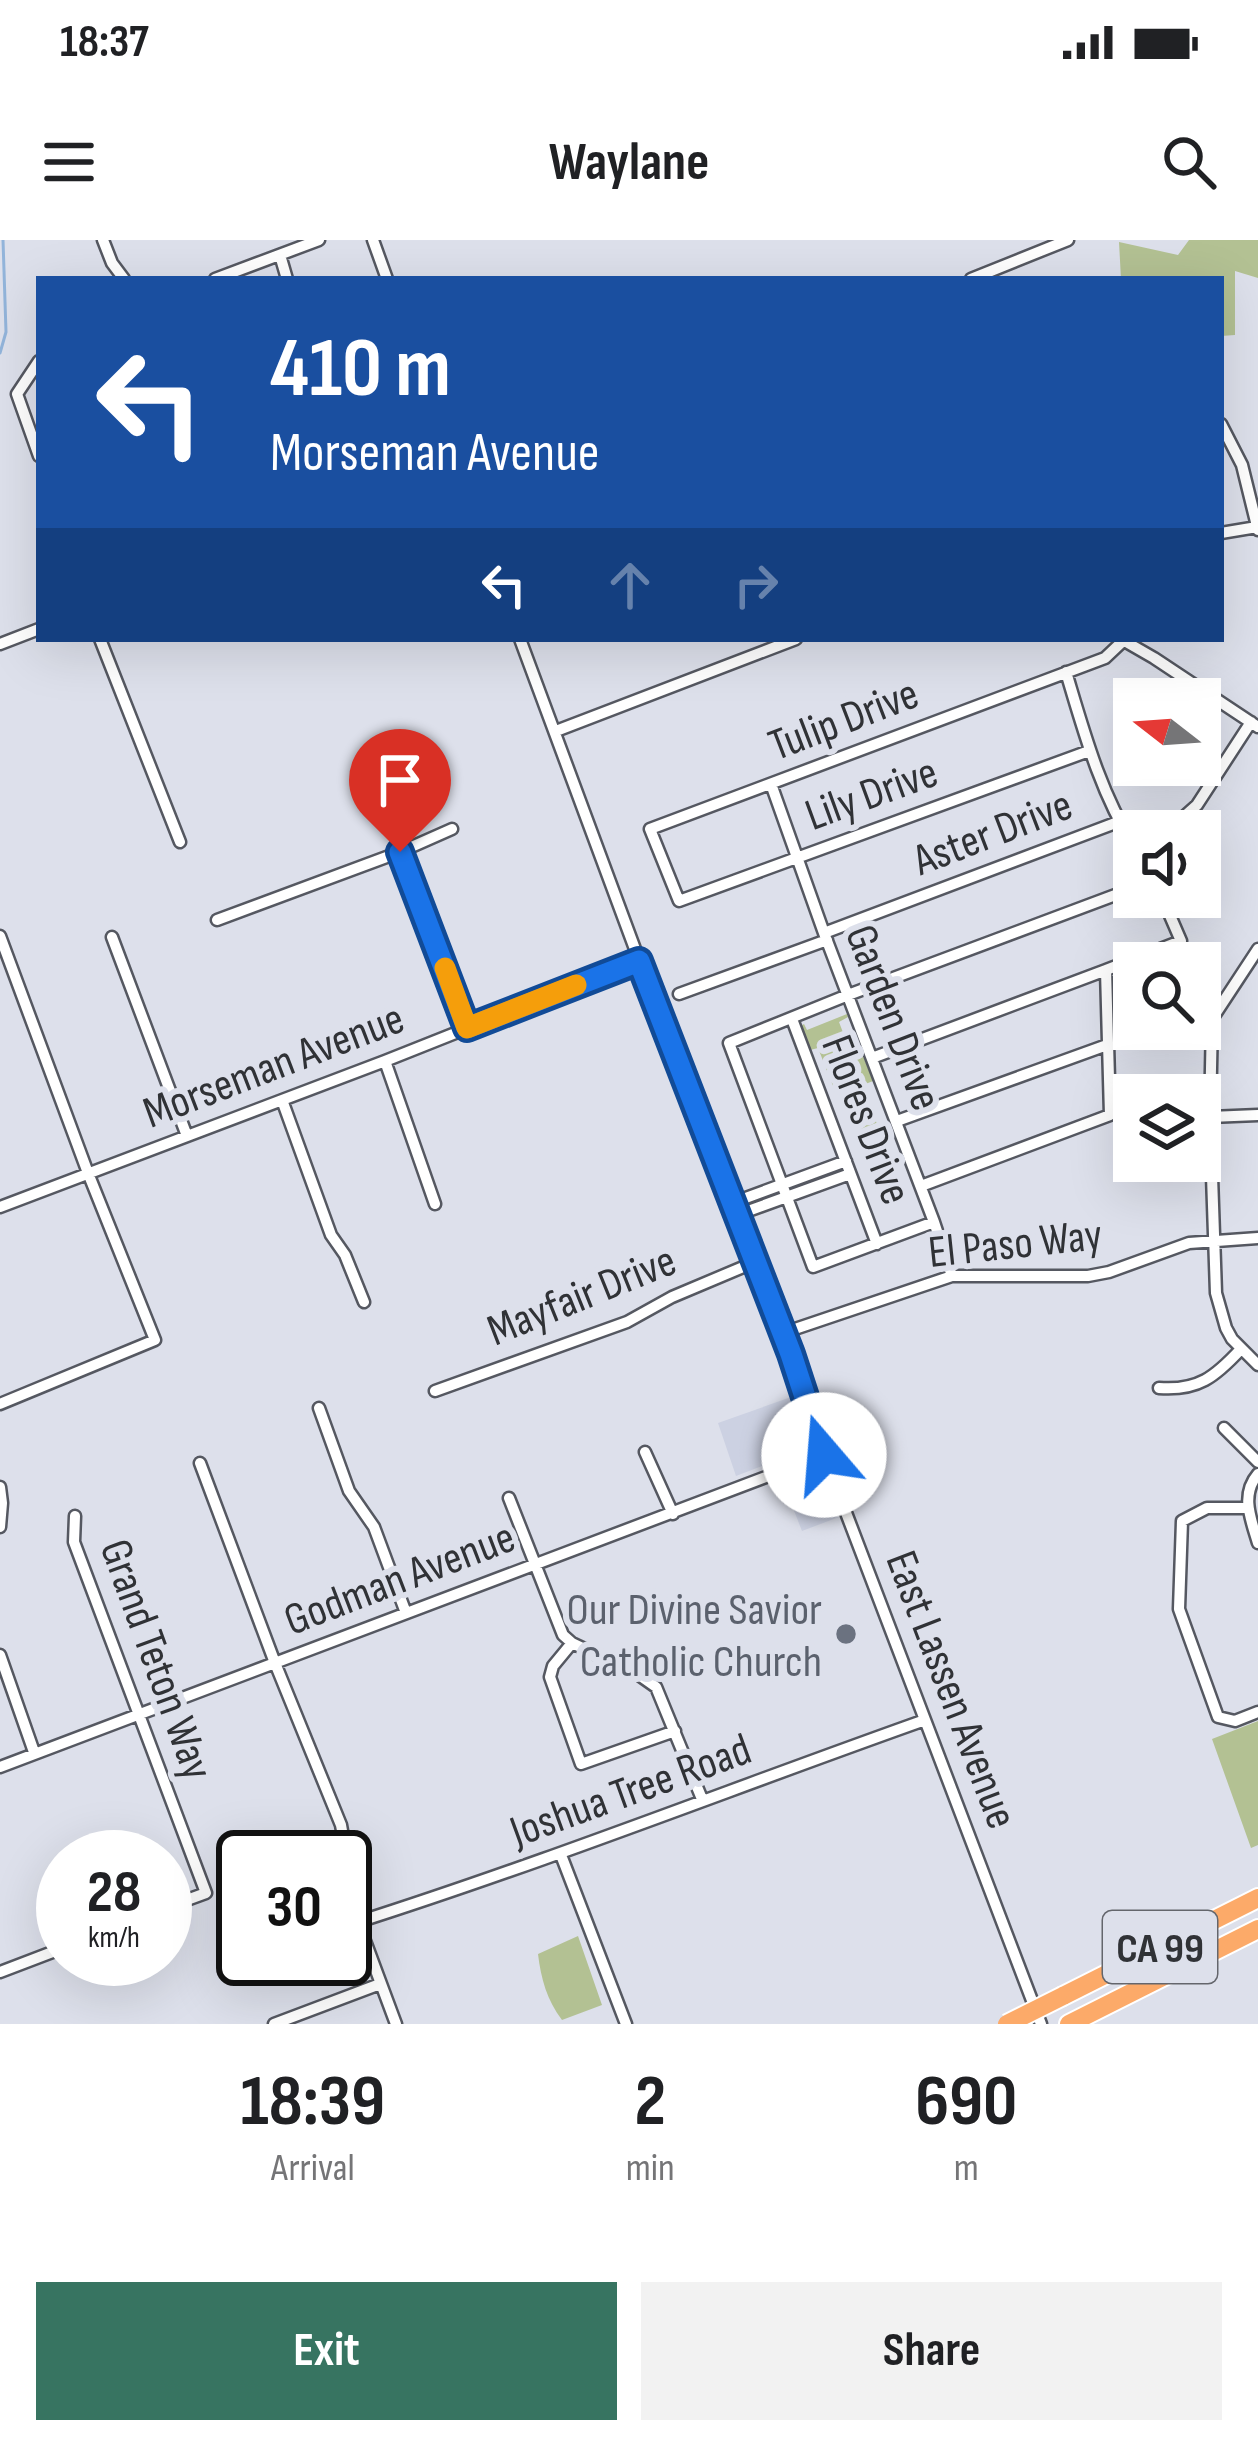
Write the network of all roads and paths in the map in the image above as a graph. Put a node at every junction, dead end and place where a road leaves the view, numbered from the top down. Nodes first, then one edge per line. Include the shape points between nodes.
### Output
1 (103, 240) edge
2 (319, 240) edge
3 (373, 240) edge
4 (1068, 240) edge
5 (280, 255) junction
6 (122, 276) edge
7 (223, 276) edge
8 (286, 276) edge
9 (386, 276) edge
10 (978, 276) edge
11 (36, 366) edge
12 (1224, 430) edge
13 (36, 448) edge
14 (1257, 528) edge
15 (1224, 533) edge
16 (36, 630) edge
17 (101, 642) edge
18 (521, 642) edge
19 (788, 642) edge
20 (1120, 642) edge
21 (1126, 642) edge
22 (0, 644) edge
23 (1066, 671) junction
24 (1254, 725) edge
25 (556, 731) junction
26 (1089, 751) junction
27 (771, 784) junction
28 (1113, 810) edge
29 (1191, 810) edge
30 (1113, 824) edge
31 (452, 830) dead end
32 (180, 842) dead end
33 (400, 852) junction
34 (798, 857) junction
35 (1113, 896) edge
36 (679, 901) joint
37 (1171, 918) edge
38 (217, 920) dead end
39 (0, 936) edge
40 (112, 937) dead end
41 (826, 937) junction
42 (1258, 949) edge
43 (639, 961) junction
44 (1106, 970) junction
45 (680, 994) dead end
46 (848, 994) junction
47 (792, 1019) junction
48 (467, 1028) junction
49 (1107, 1045) junction
50 (872, 1058) junction
51 (385, 1061) junction
52 (1211, 1074) edge
53 (282, 1100) junction
54 (1258, 1115) edge
55 (1221, 1117) edge
56 (897, 1121) junction
57 (187, 1136) junction
58 (848, 1168) junction
59 (88, 1174) junction
60 (1212, 1182) edge
61 (921, 1186) junction
62 (785, 1191) junction
63 (435, 1204) dead end
64 (0, 1207) edge
65 (735, 1209) junction
66 (934, 1222) junction
67 (1258, 1238) edge
68 (1214, 1240) junction
69 (878, 1244) junction
70 (755, 1262) junction
71 (952, 1276) junction
72 (364, 1302) dead end
73 (783, 1333) junction
74 (1241, 1349) junction
75 (1258, 1365) edge
76 (1159, 1388) dead end
77 (435, 1391) dead end
78 (0, 1404) edge
79 (319, 1408) dead end
80 (1224, 1429) dead end
81 (645, 1452) dead end
82 (824, 1455) junction
83 (1258, 1462) edge
84 (200, 1463) dead end
85 (1258, 1474) edge
86 (0, 1487) edge
87 (508, 1498) dead end
88 (1247, 1508) junction
89 (673, 1514) junction
90 (75, 1516) dead end
91 (0, 1527) edge
92 (1258, 1543) edge
93 (533, 1564) junction
94 (406, 1613) junction
95 (572, 1643) junction
96 (0, 1655) edge
97 (275, 1663) junction
98 (1258, 1712) edge
99 (140, 1715) junction
100 (926, 1720) junction
101 (675, 1731) junction
102 (34, 1752) junction
103 (0, 1767) edge
104 (703, 1799) junction
105 (183, 1830) edge
106 (342, 1830) edge
107 (192, 1854) edge
108 (560, 1855) junction
109 (192, 1897) edge
110 (1258, 1898) edge
111 (372, 1917) edge
112 (1258, 1929) edge
113 (36, 1958) edge
114 (372, 1961) edge
115 (0, 1972) edge
116 (380, 1984) junction
117 (1072, 2023) edge
118 (274, 2024) edge
119 (396, 2024) edge
120 (626, 2024) edge
121 (1007, 2024) edge
122 (1041, 2024) edge

1 - 6 street
2 - 5 street
3 - 9 street
4 - 10 street
5 - 7 street
5 - 8 street
11 - 13 street via 17,394
12 - 14 street
14 - 15 street
16 - 22 street
17 - 32 street
18 - 25 street, East Lassen Avenue
19 - 25 street
20 - 23 street, Tulip Drive via 1105,658
21 - 24 street
23 - 26 street
23 - 27 street, Tulip Drive
24 - 29 street
25 - 43 street, East Lassen Avenue
26 - 28 street
26 - 34 street, Lily Drive
27 - 34 street, Garden Drive
27 - 36 street, Tulip Drive via 650,829
30 - 41 street, Aster Drive
31 - 33 street
33 - 38 street
33 - 48 street
34 - 36 street, Lily Drive
34 - 41 street, Garden Drive
35 - 46 street
37 - 44 street via 1181,941
39 - 59 street
40 - 57 street
41 - 45 street, Aster Drive
41 - 46 street, Garden Drive
42 - 52 street via 1212,1019
43 - 48 street, Morseman Avenue
43 - 65 street, East Lassen Avenue
44 - 49 street
44 - 50 street
46 - 47 street
46 - 50 street, Garden Drive
47 - 58 street, Flores Drive
47 - 62 street via 730,1043
48 - 51 street, Morseman Avenue
49 - 56 street
49 - 61 street via 1110,1115
50 - 56 street, Garden Drive
51 - 53 street, Morseman Avenue
51 - 63 street
53 - 57 street, Morseman Avenue
53 - 72 street
54 - 55 street
56 - 61 street, Garden Drive
57 - 59 street, Morseman Avenue
58 - 62 street
58 - 69 street, Flores Drive
59 - 64 street, Morseman Avenue
59 - 78 street via 155,1340
60 - 68 street
61 - 66 street, Garden Drive
62 - 65 street
62 - 69 street via 813,1267
65 - 70 street, East Lassen Avenue
66 - 69 street
66 - 71 street, Garden Drive
67 - 68 street, El Paso Way
68 - 71 street, El Paso Way via 1088,1276
68 - 74 street via 1220,1312
70 - 73 street, East Lassen Avenue
70 - 77 street, Mayfair Drive via 627,1322
71 - 73 street, El Paso Way
73 - 82 street, East Lassen Avenue
74 - 75 street
74 - 76 street via 1196,1386
79 - 94 street
80 - 83 street
81 - 89 street
82 - 89 street, Godman Avenue
82 - 100 street, East Lassen Avenue
84 - 97 street
85 - 88 street
86 - 91 street
87 - 93 street
88 - 92 street
88 - 98 street via 1208,1508 1181,1520 1179,1609 1218,1717 1235,1721
89 - 93 street, Godman Avenue
90 - 99 street, Grand Teton Way via 74,1542
93 - 94 street, Godman Avenue
93 - 95 street
94 - 97 street, Godman Avenue
95 - 101 street via 656,1687
95 - 101 street via 550,1677 581,1764
96 - 102 street
97 - 99 street, Godman Avenue
97 - 106 street
99 - 102 street, Godman Avenue
99 - 105 street, Grand Teton Way
100 - 104 street, Joshua Tree Road
100 - 122 street, East Lassen Avenue
101 - 104 street
102 - 103 street, Godman Avenue
104 - 108 street, Joshua Tree Road
107 - 109 street, Grand Teton Way via 206,1892
108 - 111 street, Joshua Tree Road
108 - 120 street
110 - 121 highway, CA 99, bridge
112 - 117 highway, CA 99
113 - 115 street
114 - 116 street
116 - 118 street
116 - 119 street

